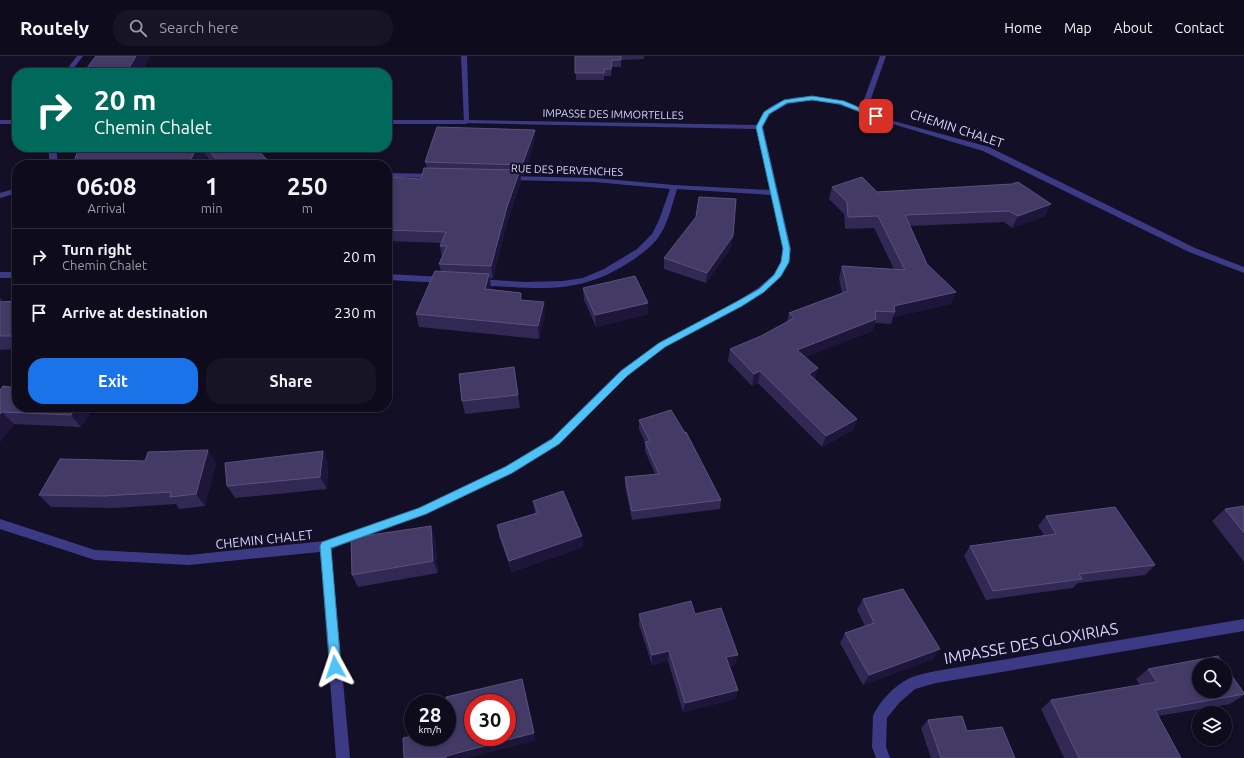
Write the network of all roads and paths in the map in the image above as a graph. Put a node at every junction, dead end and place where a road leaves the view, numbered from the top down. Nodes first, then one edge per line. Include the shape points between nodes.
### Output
1 (80, 56) edge
2 (464, 56) edge
3 (883, 56) edge
4 (71, 68) edge
5 (863, 111) junction
6 (0, 122) edge
7 (12, 122) edge
8 (392, 122) edge
9 (466, 122) junction
10 (759, 127) junction
11 (392, 175) edge
12 (441, 176) edge
13 (495, 178) edge
14 (674, 187) junction
15 (12, 192) edge
16 (774, 193) junction
17 (0, 196) edge
18 (1244, 270) edge
19 (12, 274) edge
20 (0, 275) edge
21 (392, 277) edge
22 (457, 281) edge
23 (472, 282) edge
24 (0, 524) edge
25 (325, 546) junction
26 (1244, 625) edge
27 (343, 758) edge
28 (883, 758) edge

1 - 4 street
2 - 9 street
3 - 5 street
5 - 10 street, CHEMIN CHALET via 842,102 812,98 786,102 767,113
5 - 18 street, CHEMIN CHALET via 888,121 986,149 1192,250
6 - 7 street
8 - 9 street, IMPASSE DES IMMORTELLES
9 - 10 street, IMPASSE DES IMMORTELLES
10 - 16 street, CHEMIN CHALET
11 - 12 street
13 - 14 street, RUE DES PERVENCHES via 595,180
14 - 16 street, RUE DES PERVENCHES
14 - 23 street via 656,235 636,255 607,272 576,283 534,285
15 - 17 street
16 - 25 street, CHEMIN CHALET via 787,249 785,262 777,276 762,290 662,345 624,373 556,441 509,470 423,511
19 - 20 street
21 - 22 street
24 - 25 street, CHEMIN CHALET via 95,555 189,560
25 - 27 street
26 - 28 street, IMPASSE DES GLOXIRIAS via 936,677 912,684 894,698 880,716 879,747

